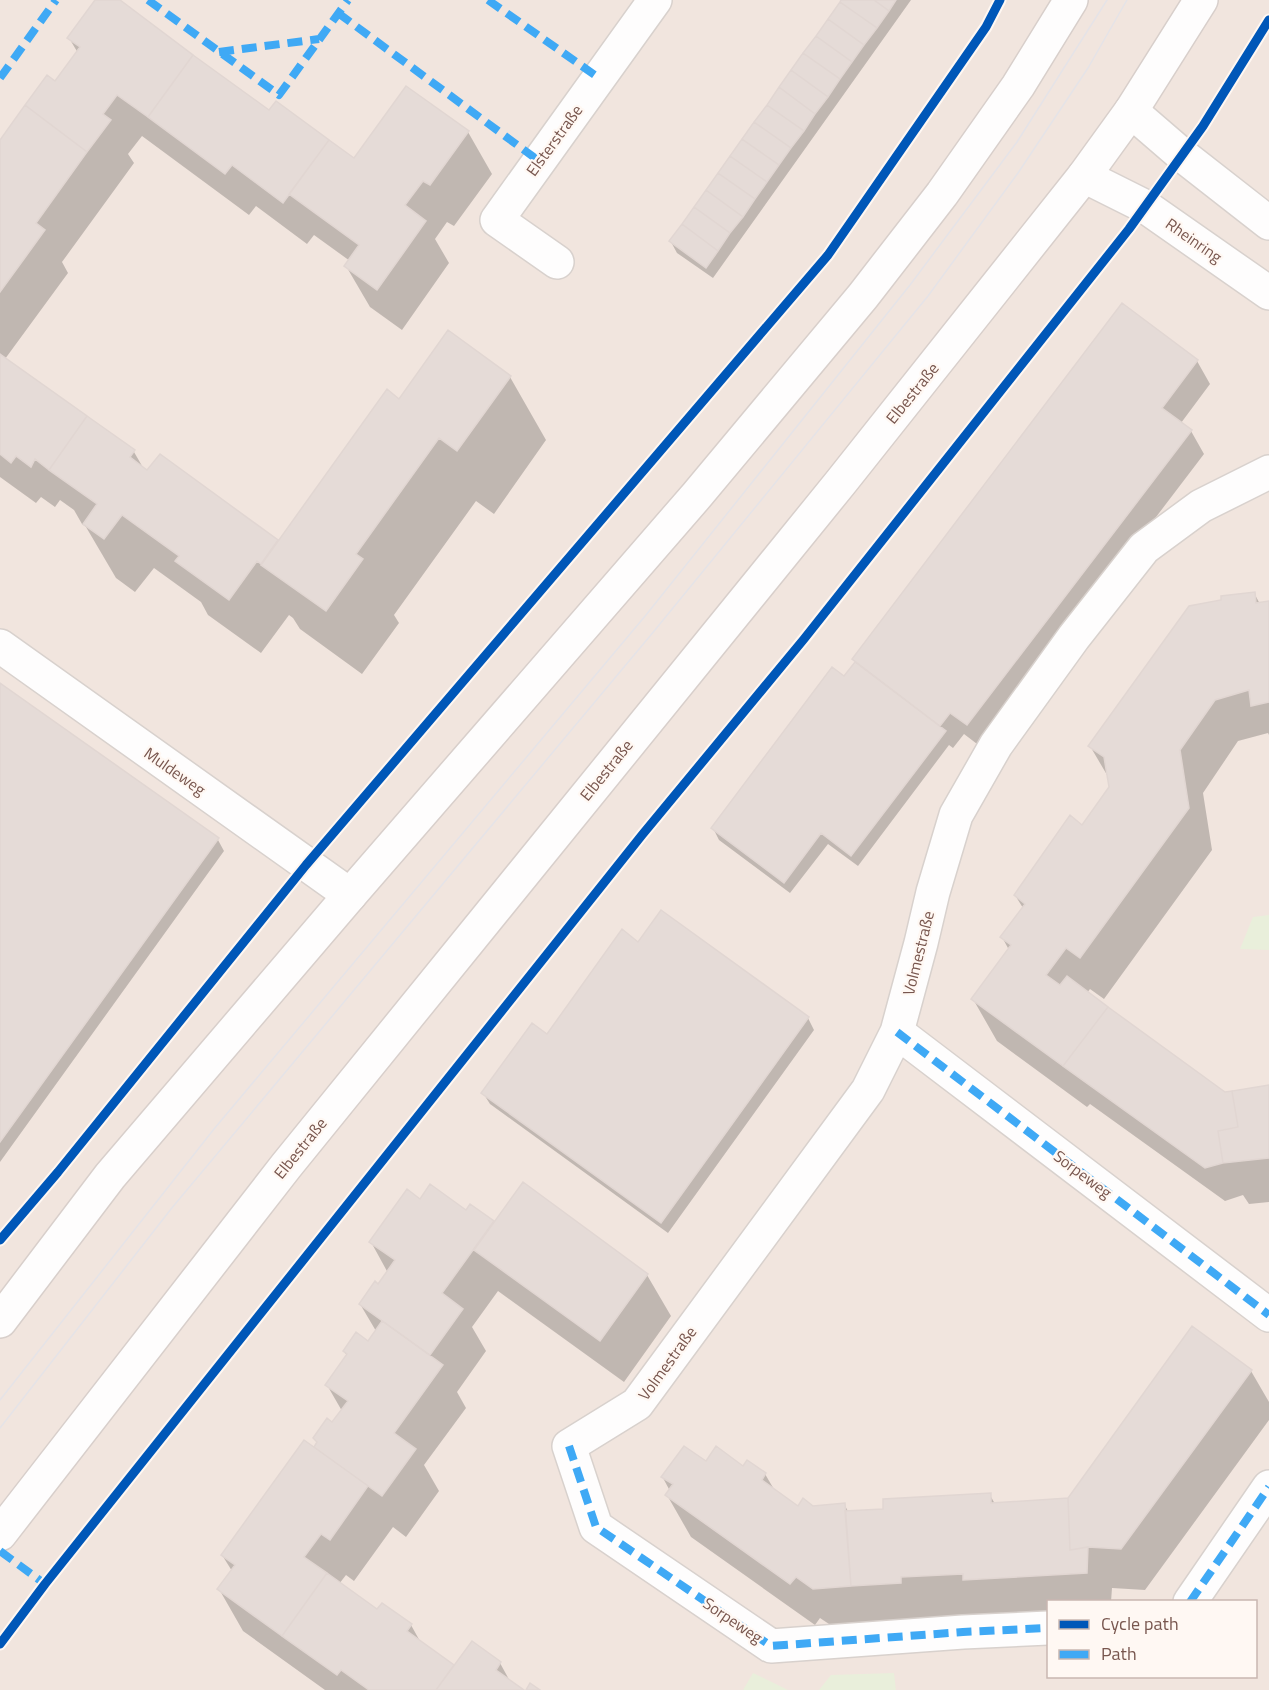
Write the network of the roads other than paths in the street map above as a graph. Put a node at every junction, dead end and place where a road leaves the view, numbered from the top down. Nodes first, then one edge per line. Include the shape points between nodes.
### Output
1 (655, 0) edge
2 (1071, 0) edge
3 (1202, 0) edge
4 (1131, 111) junction
5 (1084, 176) junction
6 (1269, 223) edge
7 (557, 262) dead end
8 (1269, 293) edge
9 (1269, 472) edge
10 (0, 646) edge
11 (350, 895) junction
12 (897, 1032) junction
13 (1269, 1316) edge
14 (0, 1321) edge
15 (568, 1446) joint
16 (1269, 1487) edge
17 (0, 1534) edge
18 (1191, 1600) edge
19 (1047, 1628) edge

1 - 7 street, Elsterstraße via 497,220
2 - 11 street via 1011,96 863,296 697,495
3 - 4 street, Elbestraße
4 - 5 street, Elbestraße
4 - 6 street
5 - 8 street, Rheinring via 1146,207
5 - 17 street, Elbestraße via 286,1166
9 - 12 street, Volmestraße via 1201,506 1144,549 1074,637 996,746 956,815
10 - 11 street, Muldeweg
11 - 14 street via 110,1176
12 - 13 street, Sorpeweg
12 - 15 street, Volmestraße via 868,1090 637,1404
15 - 19 street, Sorpeweg via 596,1527 771,1646
16 - 18 street

